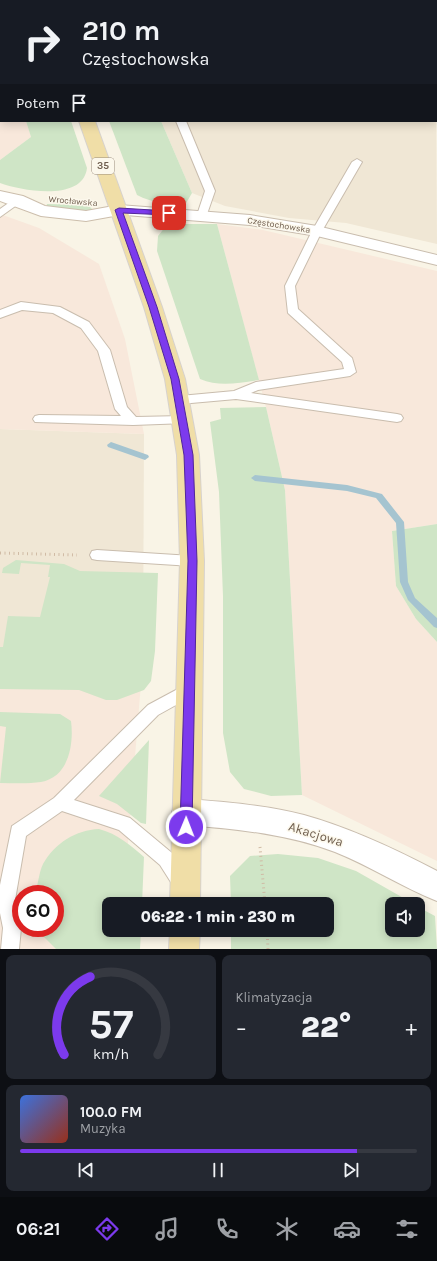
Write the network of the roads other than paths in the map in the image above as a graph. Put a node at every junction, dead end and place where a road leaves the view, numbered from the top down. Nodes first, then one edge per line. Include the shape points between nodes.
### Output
1 (87, 122) edge
2 (181, 122) edge
3 (357, 162) dead end
4 (0, 196) edge
5 (18, 200) junction
6 (119, 210) junction
7 (0, 214) edge
8 (202, 215) junction
9 (317, 231) junction
10 (437, 260) edge
11 (0, 314) edge
12 (236, 395) junction
13 (182, 410) junction
14 (397, 418) dead end
15 (39, 419) dead end
16 (133, 421) junction
17 (97, 556) road end
18 (192, 561) junction
19 (189, 690) junction
20 (60, 803) junction
21 (186, 812) junction
22 (437, 887) edge
23 (185, 897) edge
24 (185, 937) edge
25 (10, 949) edge
26 (184, 949) edge

1 - 6 main road, 35
2 - 8 lane via 210,191
3 - 9 lane
4 - 5 street, Wrocławska
5 - 6 street, Wrocławska via 41,211 86,216
5 - 7 lane
6 - 8 street, Częstochowska
6 - 13 main road, 35 via 153,307
8 - 9 street, Częstochowska
9 - 10 street, Częstochowska
9 - 12 lane via 290,286 292,310 348,361 350,372 256,386
11 - 16 lane via 21,306 56,310 85,325 104,350 121,408
12 - 13 lane
12 - 14 lane
13 - 16 lane
13 - 18 main road, 35 via 191,487
15 - 16 lane
17 - 18 lane
18 - 19 main road, 35
19 - 20 lane via 153,710
19 - 21 main road, 35
20 - 23 lane via 124,824 166,859
20 - 25 lane via 18,832 6,900 12,928
21 - 22 street, Akacjowa via 276,822 340,840 407,870
21 - 23 main road, 35
24 - 26 main road

